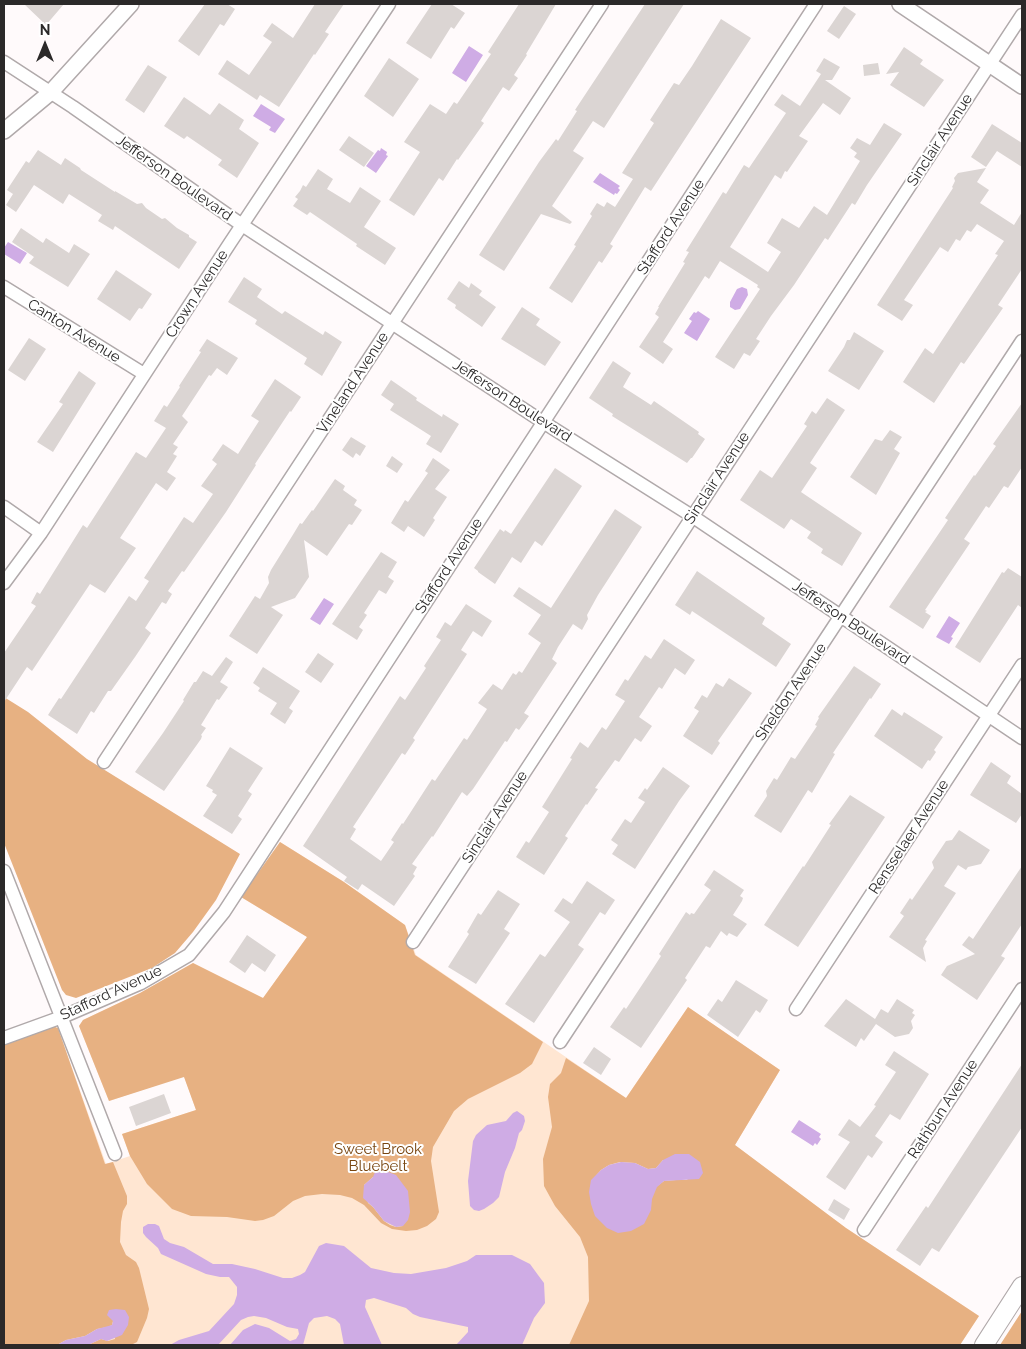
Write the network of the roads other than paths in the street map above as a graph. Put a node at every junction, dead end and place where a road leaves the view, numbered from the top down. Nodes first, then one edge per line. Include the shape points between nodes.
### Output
1 (131, 4) edge
2 (389, 4) edge
3 (602, 4) edge
4 (816, 4) edge
5 (900, 4) edge
6 (1022, 15) edge
7 (4, 62) edge
8 (989, 65) junction
9 (1022, 86) edge
10 (50, 92) junction
11 (4, 131) edge
12 (242, 225) junction
13 (4, 287) edge
14 (393, 322) junction
15 (1022, 342) edge
16 (144, 374) junction
17 (544, 422) junction
18 (4, 508) edge
19 (692, 516) junction
20 (41, 533) junction
21 (4, 583) edge
22 (841, 617) junction
23 (1022, 665) edge
24 (989, 716) junction
25 (1022, 738) edge
26 (104, 762) dead end
27 (4, 870) edge
28 (413, 942) dead end
29 (1022, 989) edge
30 (796, 1009) dead end
31 (62, 1017) junction
32 (4, 1038) edge
33 (560, 1042) dead end
34 (115, 1154) dead end
35 (864, 1230) dead end
36 (1022, 1286) edge
37 (984, 1345) edge

1 - 10 street
2 - 12 street, Crown Avenue
3 - 14 street, Vineland Avenue
4 - 17 street, Stafford Avenue
5 - 8 street
6 - 8 street, Sinclair Avenue
7 - 10 street, Jefferson Boulevard
8 - 9 street
8 - 19 street, Sinclair Avenue
10 - 11 street
10 - 12 street, Jefferson Boulevard
12 - 14 street, Jefferson Boulevard
12 - 16 street, Crown Avenue
13 - 16 street, Canton Avenue
14 - 17 street, Jefferson Boulevard
14 - 26 street, Vineland Avenue
15 - 22 street, Sheldon Avenue
16 - 20 street, Crown Avenue
17 - 19 street, Jefferson Boulevard
17 - 31 street, Stafford Avenue via 224,912 189,955 141,983
18 - 20 street
19 - 22 street, Jefferson Boulevard
19 - 28 street, Sinclair Avenue
20 - 21 street, Crown Avenue
22 - 24 street, Jefferson Boulevard
22 - 33 street, Sheldon Avenue
23 - 24 street, Rensselaer Avenue
24 - 25 street, Jefferson Boulevard
24 - 30 street, Rensselaer Avenue
27 - 31 street
29 - 35 street, Rathbun Avenue
31 - 32 street, Stafford Avenue
31 - 34 street
36 - 37 main road

